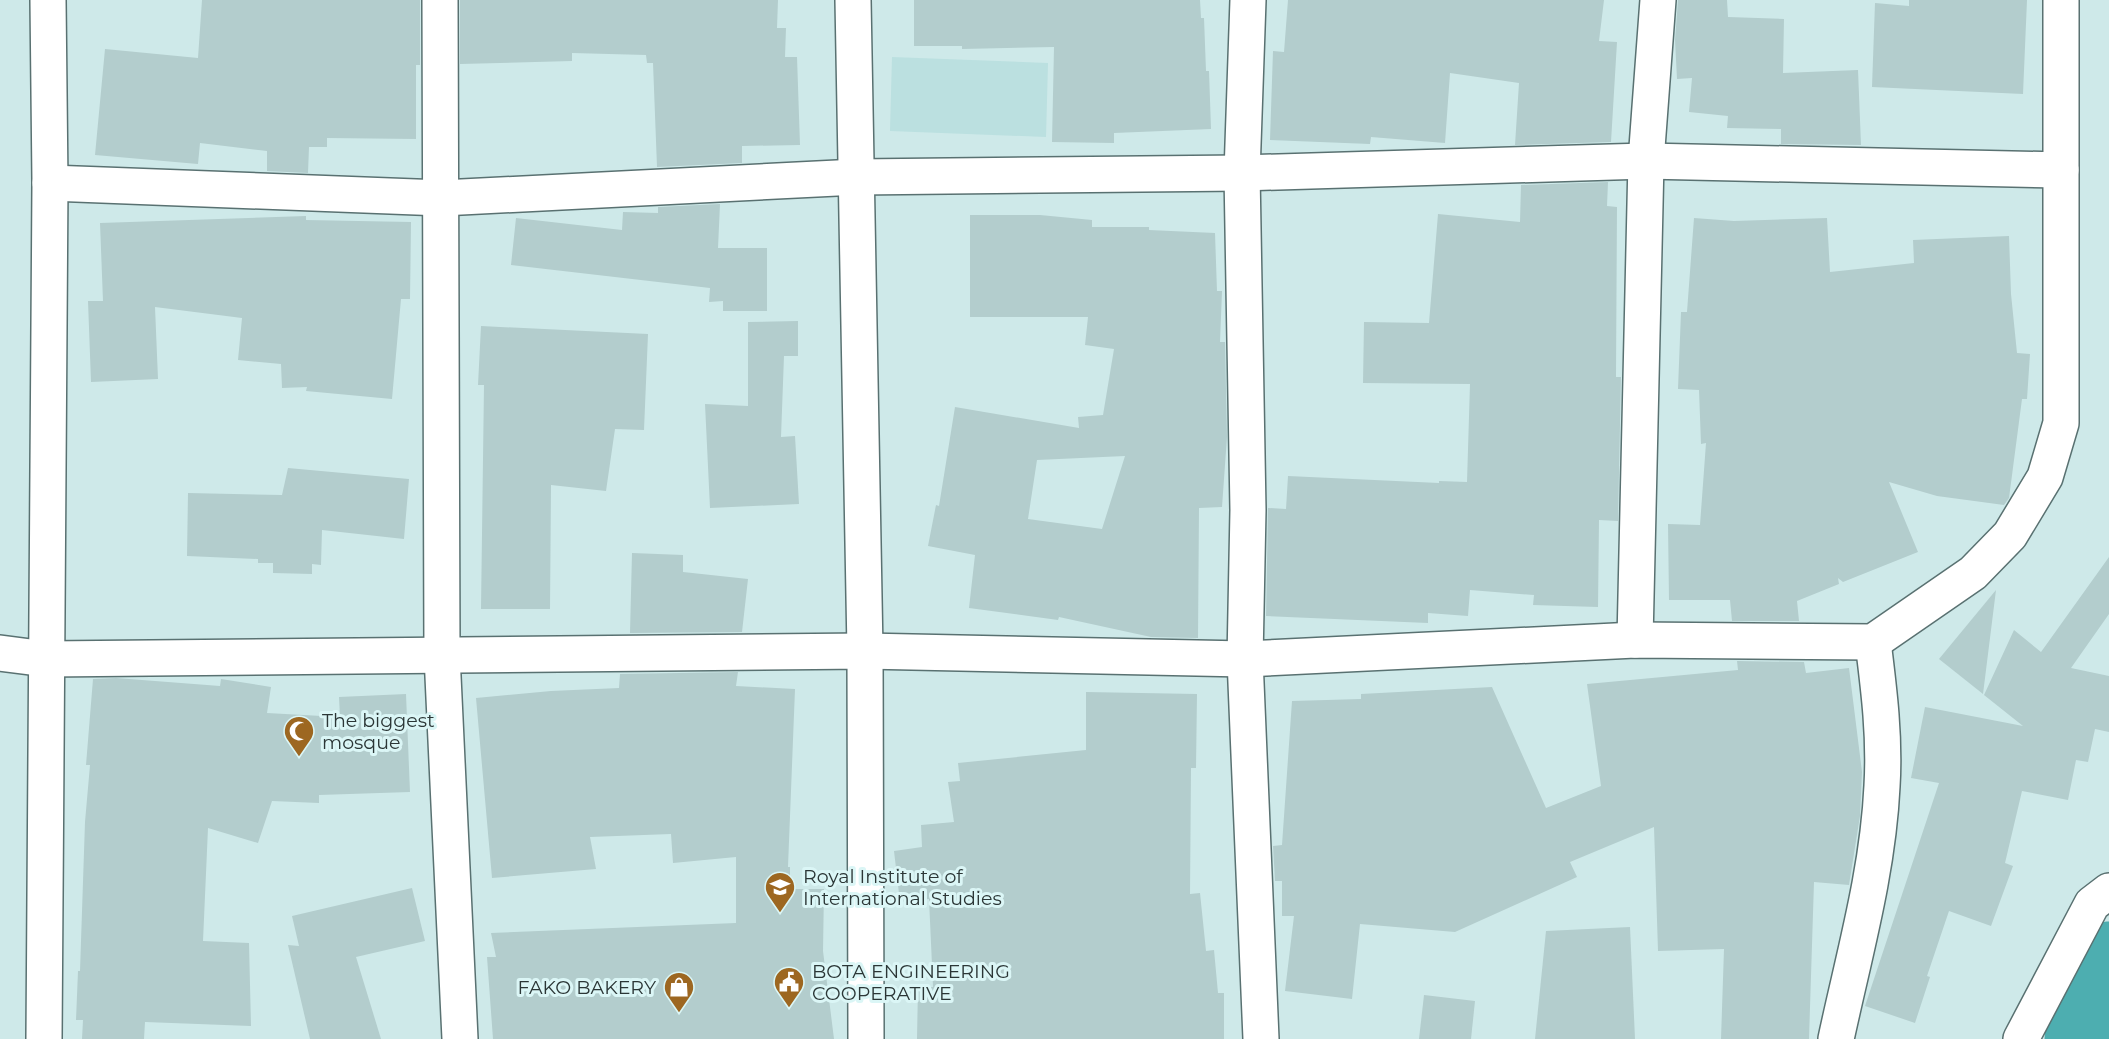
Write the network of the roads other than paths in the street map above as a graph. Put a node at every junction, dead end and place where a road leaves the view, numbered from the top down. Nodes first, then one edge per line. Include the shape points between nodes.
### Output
1 (48, 0) edge
2 (440, 0) edge
3 (853, 0) edge
4 (1248, 0) edge
5 (1658, 0) edge
6 (2062, 0) edge
7 (1646, 161) junction
8 (2061, 170) junction
9 (1242, 173) junction
10 (858, 177) junction
11 (50, 183) junction
12 (442, 198) junction
13 (1635, 640) junction
14 (1873, 642) junction
15 (865, 651) junction
16 (0, 653) edge
17 (442, 655) junction
18 (46, 659) junction
19 (1245, 659) junction
20 (2109, 891) edge
21 (44, 1039) edge
22 (460, 1039) edge
23 (866, 1039) edge
24 (1261, 1039) edge
25 (1836, 1039) edge
26 (2021, 1039) edge

1 - 11 street
2 - 12 street
3 - 10 street
4 - 9 street
5 - 7 street
6 - 8 street
7 - 8 street
7 - 9 street
7 - 13 street
8 - 14 street via 2062,423 2045,477 2010,535 1973,573
9 - 10 street
9 - 19 street via 1248,510
10 - 12 street
10 - 15 street
11 - 12 street
11 - 18 street
12 - 17 street
13 - 14 street
13 - 19 street
14 - 25 street via 1882,717 1882,786 1871,881
15 - 17 street
15 - 19 street
15 - 23 street
16 - 18 street
17 - 18 street
17 - 22 street
18 - 21 street
19 - 24 street
20 - 26 street via 2092,904

